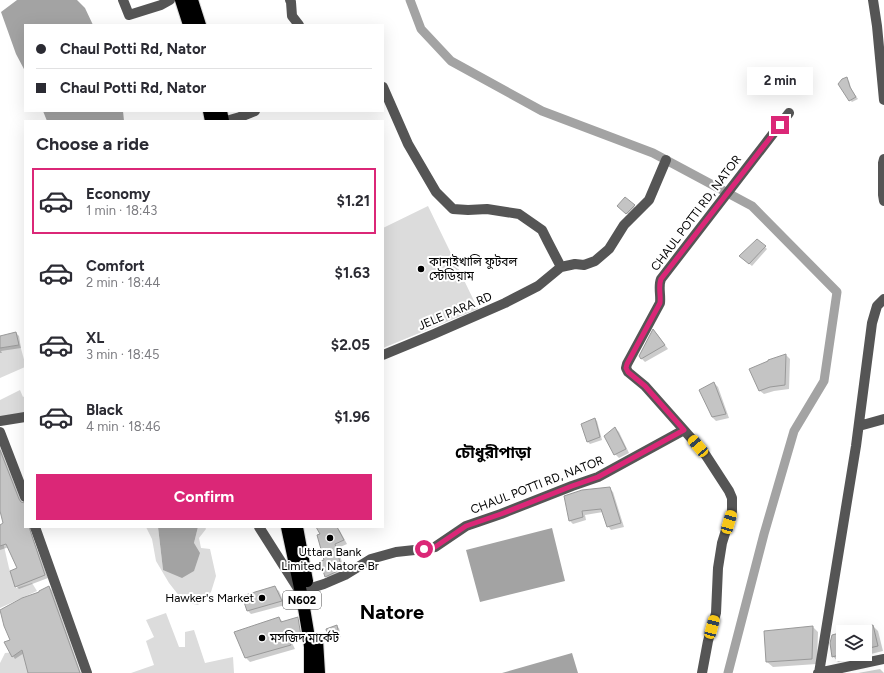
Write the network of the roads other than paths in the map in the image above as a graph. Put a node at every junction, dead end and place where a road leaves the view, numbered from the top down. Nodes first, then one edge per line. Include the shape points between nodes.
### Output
1 (123, 0) edge
2 (170, 0) edge
3 (181, 0) edge
4 (192, 0) edge
5 (290, 0) edge
6 (873, 0) edge
7 (189, 24) edge
8 (200, 24) edge
9 (299, 24) edge
10 (384, 89) edge
11 (884, 100) edge
12 (252, 112) edge
13 (790, 113) dead end
14 (229, 120) edge
15 (884, 159) edge
16 (666, 160) dead end
17 (884, 201) edge
18 (561, 267) junction
19 (884, 299) edge
20 (384, 355) edge
21 (24, 418) edge
22 (884, 419) edge
23 (0, 421) edge
24 (859, 426) junction
25 (684, 430) junction
26 (0, 432) edge
27 (24, 494) edge
28 (35, 528) edge
29 (260, 528) edge
30 (287, 528) edge
31 (297, 528) edge
32 (306, 597) junction
33 (884, 660) edge
34 (87, 673) edge
35 (310, 673) edge
36 (319, 673) edge
37 (702, 673) edge
38 (819, 673) edge

1 - 2 street via 129,15
3 - 7 highway
4 - 8 highway
5 - 9 street via 292,16
6 - 11 street via 878,26
10 - 18 street via 408,144 436,192 453,209 486,209 519,214 542,230
12 - 14 street
13 - 25 street, CHAUL POTTI RD, NATOR via 661,279 660,303 627,364 628,372 645,386
15 - 17 street
16 - 18 street via 649,200 624,225 609,249 594,261 584,265
18 - 20 street, JELE PARA RD via 538,286 505,303
19 - 24 street via 877,306 872,323
21 - 23 street
22 - 24 street
24 - 38 street
25 - 32 street, CHAUL POTTI RD, NATOR via 598,477 466,526 435,547 396,552 371,559 324,584
25 - 37 street, CHAUL POTTI RD, NATOR via 705,454 732,498 732,511 722,543 718,568 716,613
26 - 27 street
28 - 34 street
29 - 32 street
30 - 32 highway, N602
31 - 32 highway, N602
32 - 35 highway, N602
32 - 36 highway, N602 via 318,646
33 - 38 street

